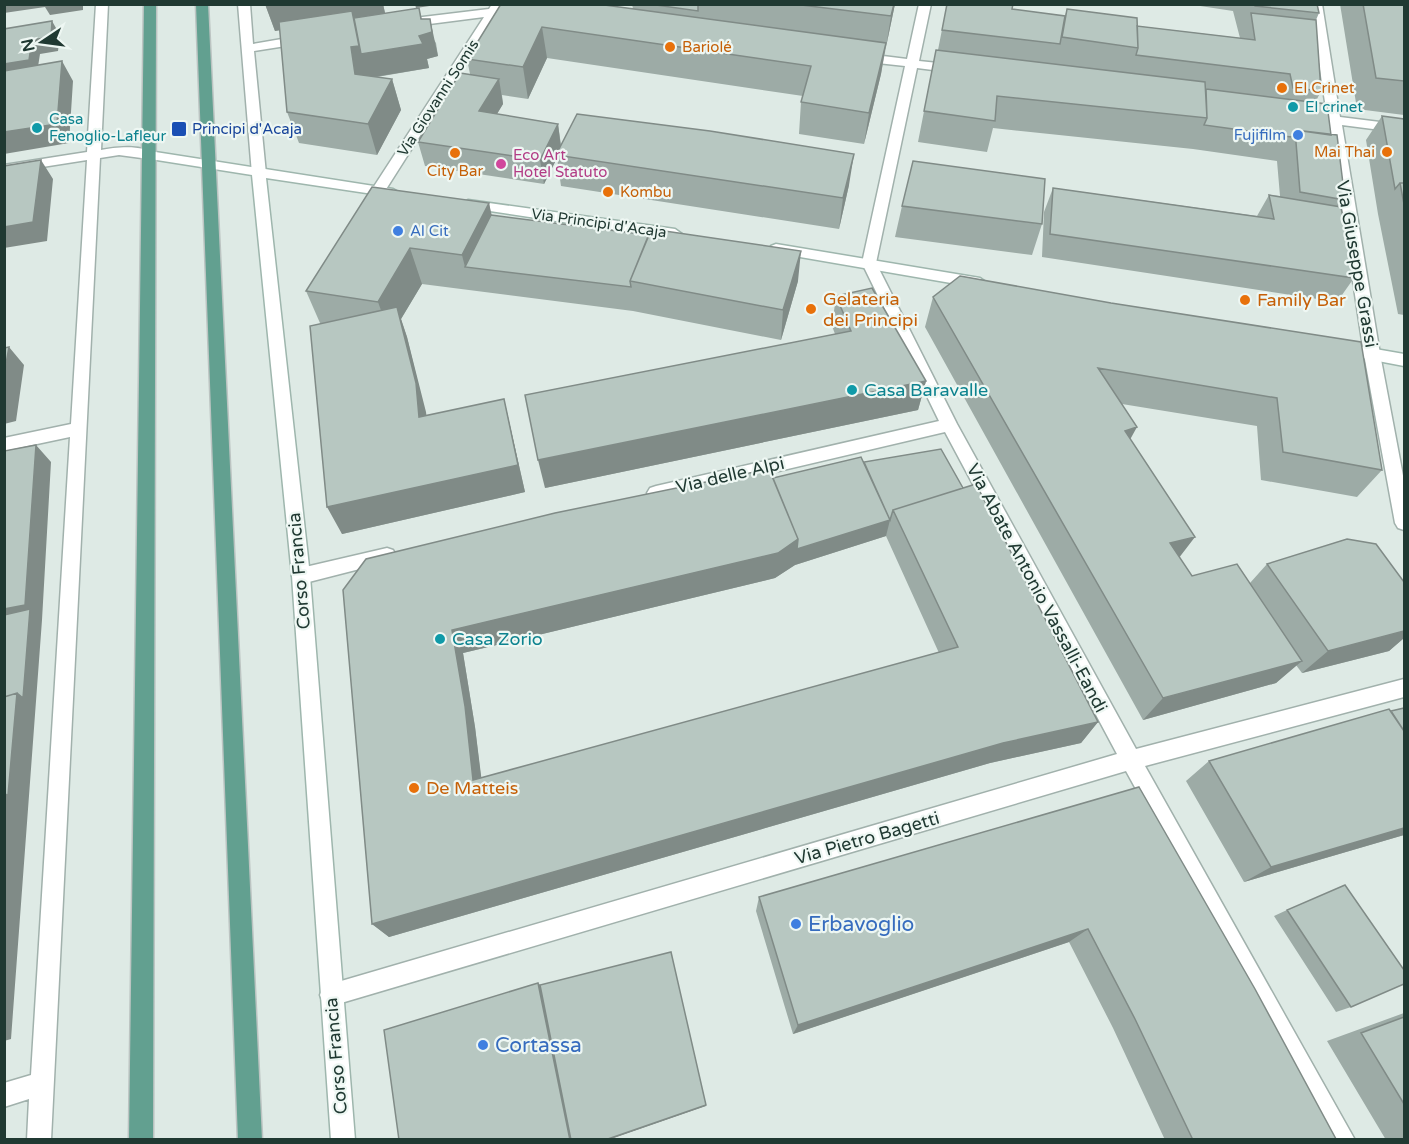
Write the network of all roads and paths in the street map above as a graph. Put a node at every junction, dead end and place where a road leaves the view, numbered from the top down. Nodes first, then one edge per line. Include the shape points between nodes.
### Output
1 (102, 4) edge
2 (150, 4) edge
3 (202, 4) edge
4 (244, 4) edge
5 (925, 4) edge
6 (1316, 4) edge
7 (495, 8) edge
8 (535, 17) edge
9 (388, 26) edge
10 (320, 37) edge
11 (248, 48) junction
12 (841, 54) edge
13 (912, 63) junction
14 (966, 71) edge
15 (1295, 115) edge
16 (1333, 120) junction
17 (1404, 129) edge
18 (94, 155) junction
19 (149, 155) junction
20 (209, 166) junction
21 (4, 170) edge
22 (259, 174) junction
23 (378, 191) junction
24 (409, 196) edge
25 (456, 202) edge
26 (692, 237) edge
27 (763, 247) edge
28 (869, 263) junction
29 (997, 286) edge
30 (1325, 346) edge
31 (1372, 354) junction
32 (1404, 360) edge
33 (949, 425) junction
34 (78, 429) junction
35 (4, 445) edge
36 (644, 495) edge
37 (1404, 523) edge
38 (402, 552) edge
39 (301, 576) junction
40 (1404, 688) edge
41 (1131, 760) junction
42 (331, 995) junction
43 (42, 1083) junction
44 (4, 1095) edge
45 (39, 1140) edge
46 (141, 1140) edge
47 (250, 1140) edge
48 (343, 1140) edge
49 (1343, 1140) edge

1 - 18 street
2 - 19 main road
3 - 20 main road
4 - 11 street, Corso Francia
5 - 13 street
6 - 16 street, Via Giuseppe Grassi
7 - 8 street
7 - 9 street
7 - 23 street, Via Giovanni Somis
10 - 11 street
11 - 22 street, Corso Francia
12 - 13 street
13 - 14 street
13 - 28 street
15 - 16 street
16 - 17 street
16 - 31 street, Via Giuseppe Grassi
18 - 19 street via 119,151
18 - 21 street
18 - 34 street
19 - 20 street
19 - 46 main road
20 - 22 street
20 - 47 main road
22 - 23 street
22 - 39 street, Corso Francia
23 - 24 street
25 - 26 street, Via Principi d'Acaja
27 - 28 street
28 - 29 street
28 - 33 street, Via Abate Antonio Vassalli-Eandi
30 - 31 street
31 - 32 street
31 - 37 street, Via Giuseppe Grassi
33 - 36 street, Via delle Alpi
33 - 41 street, Via Abate Antonio Vassalli-Eandi
34 - 35 street
34 - 43 street
38 - 39 street
39 - 42 street, Corso Francia
40 - 41 street, Via Pietro Bagetti
41 - 42 street, Via Pietro Bagetti
41 - 49 street, Via Abate Antonio Vassalli-Eandi
42 - 48 street, Corso Francia
43 - 44 street
43 - 45 street

